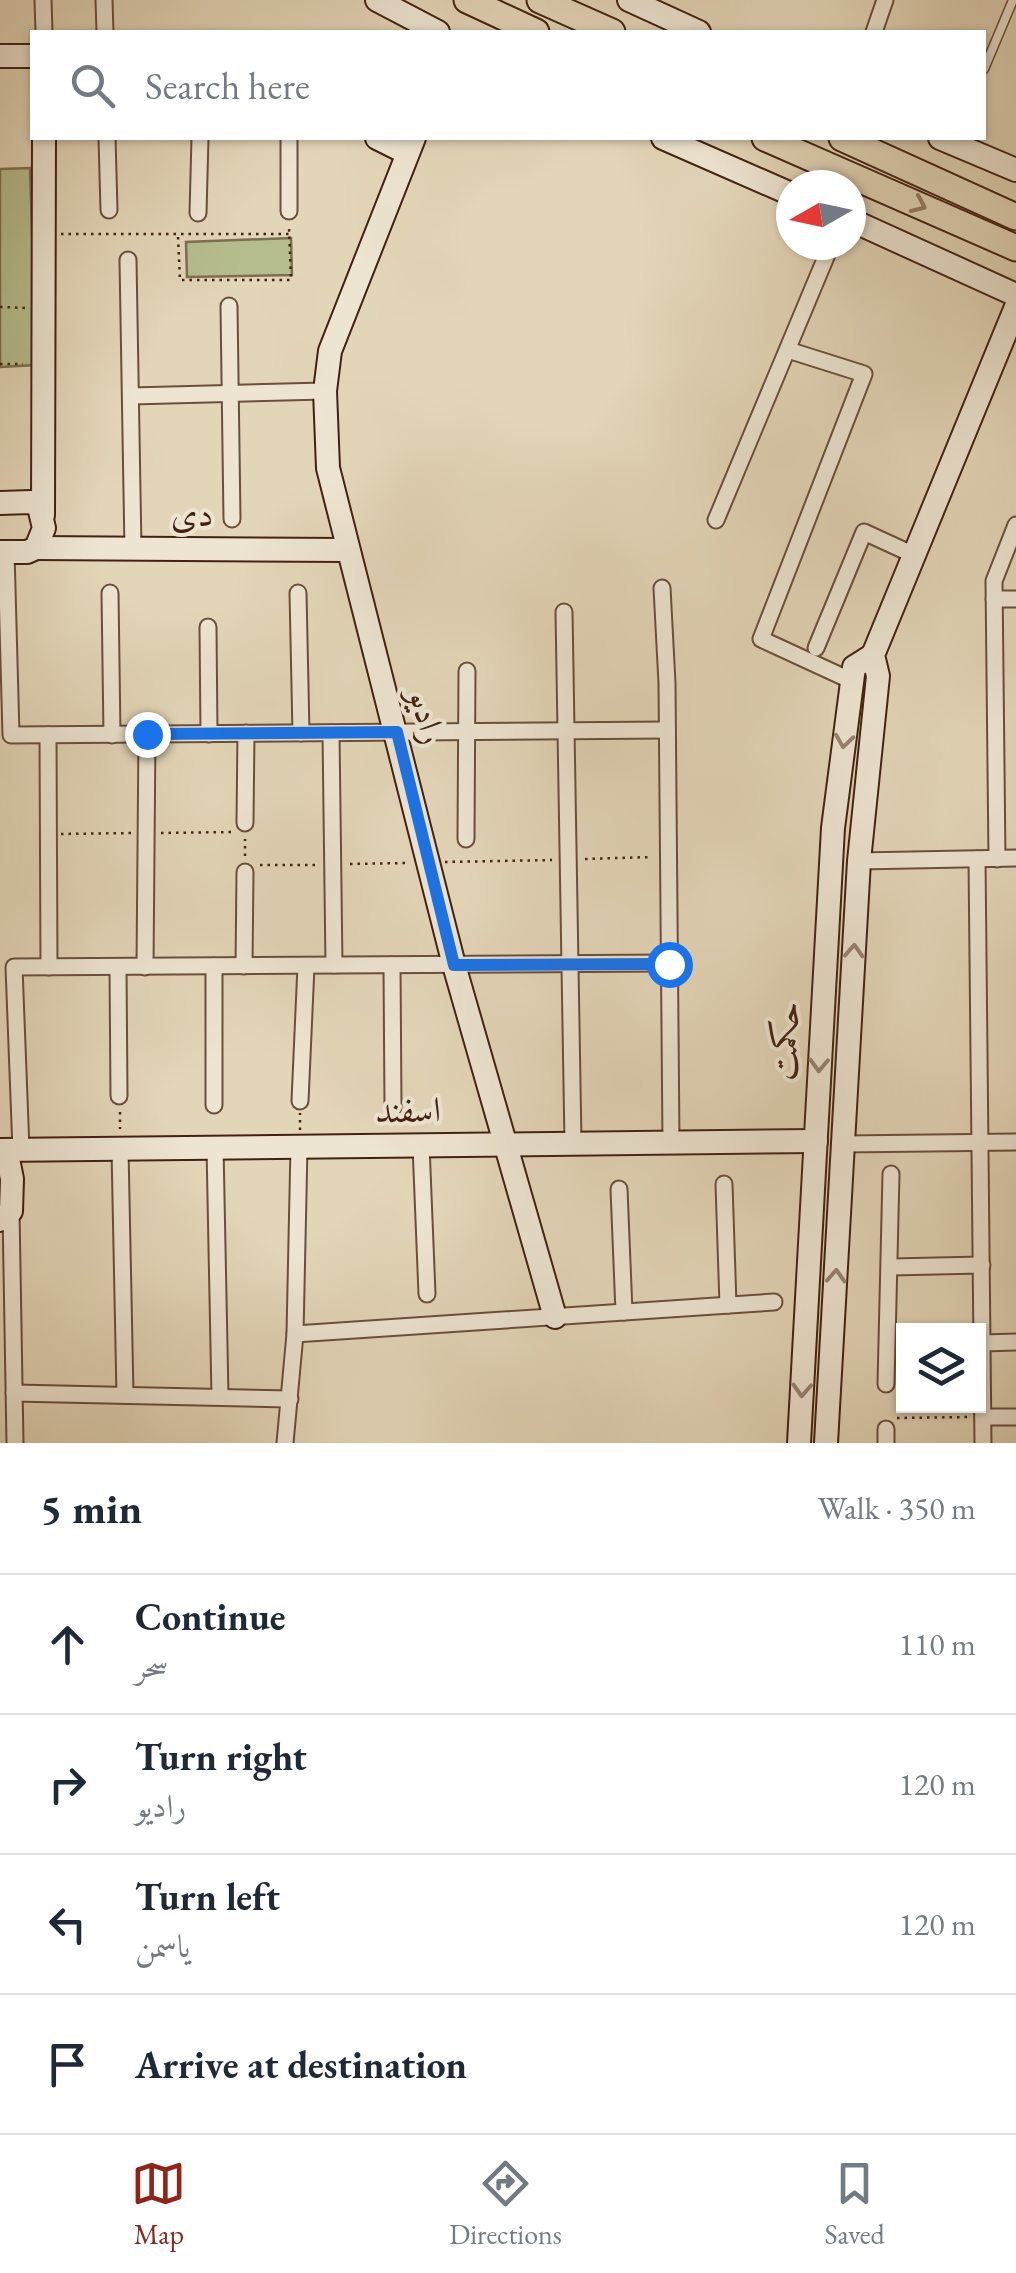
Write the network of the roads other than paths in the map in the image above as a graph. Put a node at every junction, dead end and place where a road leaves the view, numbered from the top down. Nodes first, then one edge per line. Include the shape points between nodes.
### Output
1 (43, 0) edge
2 (104, 0) edge
3 (377, 0) edge
4 (467, 0) edge
5 (540, 0) edge
6 (629, 0) edge
7 (885, 0) edge
8 (1013, 0) edge
9 (44, 30) edge
10 (105, 30) edge
11 (434, 30) edge
12 (532, 30) edge
13 (608, 30) edge
14 (694, 30) edge
15 (875, 30) edge
16 (0, 56) edge
17 (30, 56) edge
18 (986, 64) edge
19 (44, 140) edge
20 (108, 140) edge
21 (200, 140) edge
22 (289, 140) edge
23 (668, 140) edge
24 (771, 140) edge
25 (846, 140) edge
26 (951, 140) edge
27 (411, 145) edge
28 (1016, 170) edge
29 (776, 187) edge
30 (109, 210) dead end
31 (289, 211) dead end
32 (198, 214) dead end
33 (1016, 217) edge
34 (866, 227) edge
35 (1011, 245) edge
36 (128, 260) dead end
37 (825, 260) edge
38 (1016, 296) edge
39 (229, 306) dead end
40 (1016, 306) edge
41 (788, 350) junction
42 (324, 390) junction
43 (232, 394) junction
44 (130, 396) junction
45 (0, 504) edge
46 (43, 515) junction
47 (232, 519) dead end
48 (716, 520) dead end
49 (1016, 525) edge
50 (36, 548) junction
51 (134, 549) junction
52 (348, 550) junction
53 (3, 552) edge
54 (914, 555) junction
55 (662, 588) dead end
56 (298, 592) dead end
57 (110, 593) dead end
58 (994, 599) junction
59 (1016, 599) edge
60 (564, 612) dead end
61 (208, 627) dead end
62 (816, 648) dead end
63 (873, 655) junction
64 (467, 671) dead end
65 (852, 681) junction
66 (564, 730) junction
67 (667, 730) junction
68 (332, 732) junction
69 (397, 732) junction
70 (466, 732) junction
71 (246, 733) junction
72 (300, 733) junction
73 (112, 734) junction
74 (147, 734) junction
75 (209, 734) junction
76 (48, 735) junction
77 (245, 823) road end
78 (466, 839) dead end
79 (997, 858) junction
80 (1016, 858) edge
81 (977, 859) junction
82 (859, 860) junction
83 (244, 872) dead end
84 (569, 964) junction
85 (669, 964) junction
86 (392, 965) junction
87 (454, 965) junction
88 (214, 966) junction
89 (244, 966) junction
90 (306, 966) junction
91 (334, 966) junction
92 (49, 967) junction
93 (118, 967) junction
94 (145, 967) junction
95 (120, 1096) road end
96 (300, 1102) road end
97 (214, 1105) dead end
98 (394, 1107) dead end
99 (816, 1141) junction
100 (672, 1142) junction
101 (980, 1142) junction
102 (1016, 1142) edge
103 (573, 1143) junction
104 (504, 1144) junction
105 (843, 1144) junction
106 (421, 1145) junction
107 (300, 1146) junction
108 (120, 1148) junction
109 (215, 1148) junction
110 (7, 1150) edge
111 (891, 1174) dead end
112 (724, 1184) dead end
113 (620, 1189) dead end
114 (5, 1216) edge
115 (982, 1265) junction
116 (891, 1267) junction
117 (428, 1294) dead end
118 (774, 1302) dead end
119 (728, 1305) junction
120 (624, 1312) junction
121 (555, 1316) junction
122 (983, 1323) edge
123 (6, 1331) edge
124 (295, 1334) junction
125 (805, 1339) junction
126 (1016, 1342) edge
127 (986, 1343) edge
128 (832, 1346) junction
129 (886, 1384) dead end
130 (14, 1393) junction
131 (125, 1395) junction
132 (220, 1397) junction
133 (290, 1399) junction
134 (983, 1413) edge
135 (983, 1417) junction
136 (1016, 1417) edge
137 (15, 1443) edge
138 (284, 1443) edge
139 (800, 1443) edge
140 (826, 1443) edge
141 (984, 1443) edge

1 - 9 street
2 - 10 street
3 - 11 street
4 - 12 main road
5 - 13 main road
6 - 14 street
7 - 15 street
8 - 18 lane
16 - 17 street
19 - 46 street
20 - 30 street
21 - 32 street
22 - 31 street
23 - 29 street
24 -> 35 main road
25 - 33 main road
26 - 28 street
27 - 42 street, رادیو via 340,322
34 - 38 street
36 - 44 street
37 - 41 street
39 - 43 street
40 - 54 street, حکمت
41 - 48 street
41 - 65 street via 864,374 761,639
42 - 43 street
42 - 52 street, رادیو via 328,468
43 - 44 street
43 - 47 street
44 - 51 street
45 - 46 street via 31,502
46 - 50 street
49 - 58 street via 994,581
50 - 51 street, دی
50 - 53 street, دی
51 - 52 street, دی
52 - 69 street, رادیو
53 - 76 street via 11,735
54 - 62 street via 864,532
54 - 63 street, حکمت
55 - 67 street
56 - 72 street
57 - 73 street
58 - 59 street
58 - 79 street
60 - 66 street
61 - 75 street
63 - 65 street, حکمت via 854,666
63 - 82 street, حکمت via 878,676
64 - 70 street
65 -> 99 street, حکمت via 833,828
66 - 67 street
66 - 70 street
66 - 84 street
67 - 85 street
68 - 69 street
68 - 72 street
68 - 91 street
69 - 70 street
69 - 87 street, رادیو
70 - 78 street
71 - 72 street
71 - 75 street
71 - 77 street
73 - 74 street
73 - 76 street
74 - 75 street
74 - 94 street
76 - 92 street
79 - 80 street
79 - 81 street
81 - 82 street
81 - 101 street
105 -> 82 street, حکمت
83 - 89 street
84 - 85 street
84 - 87 street
84 - 103 street
85 - 100 street
86 - 87 street
86 - 91 street
86 - 98 street
87 - 104 street, رادیو
88 - 89 street
88 - 94 street
88 - 97 street
89 - 90 street
90 - 91 street
90 - 96 street
92 - 93 street
92 - 110 street via 14,968
93 - 94 street
93 - 95 street
99 - 100 street, اسفند
99 - 125 street, حکمت
100 - 103 street, اسفند
101 - 102 street
101 - 105 street
101 - 115 street
103 - 104 street, اسفند
104 - 106 street, اسفند
104 - 121 street, رادیو
128 -> 105 street, حکمت
106 - 107 street, اسفند
106 - 117 street
107 - 109 street, اسفند
107 - 124 street
108 - 109 street, اسفند
108 - 110 street, اسفند
108 - 131 street
109 - 132 street
110 - 114 street
111 - 116 street
112 - 119 street
113 - 120 street
114 - 123 street
115 - 116 street
115 - 122 street
116 - 129 street
118 - 119 street
119 - 120 street
120 - 121 street
121 - 124 street
123 - 130 street
124 - 133 street
125 - 128 street
125 -> 139 street, حکمت
126 - 127 street
128 - 140 street, حکمت
130 - 131 street
130 - 137 street
131 - 132 street
132 - 133 street
133 - 138 street
134 - 135 street
135 - 136 street
135 - 141 street

